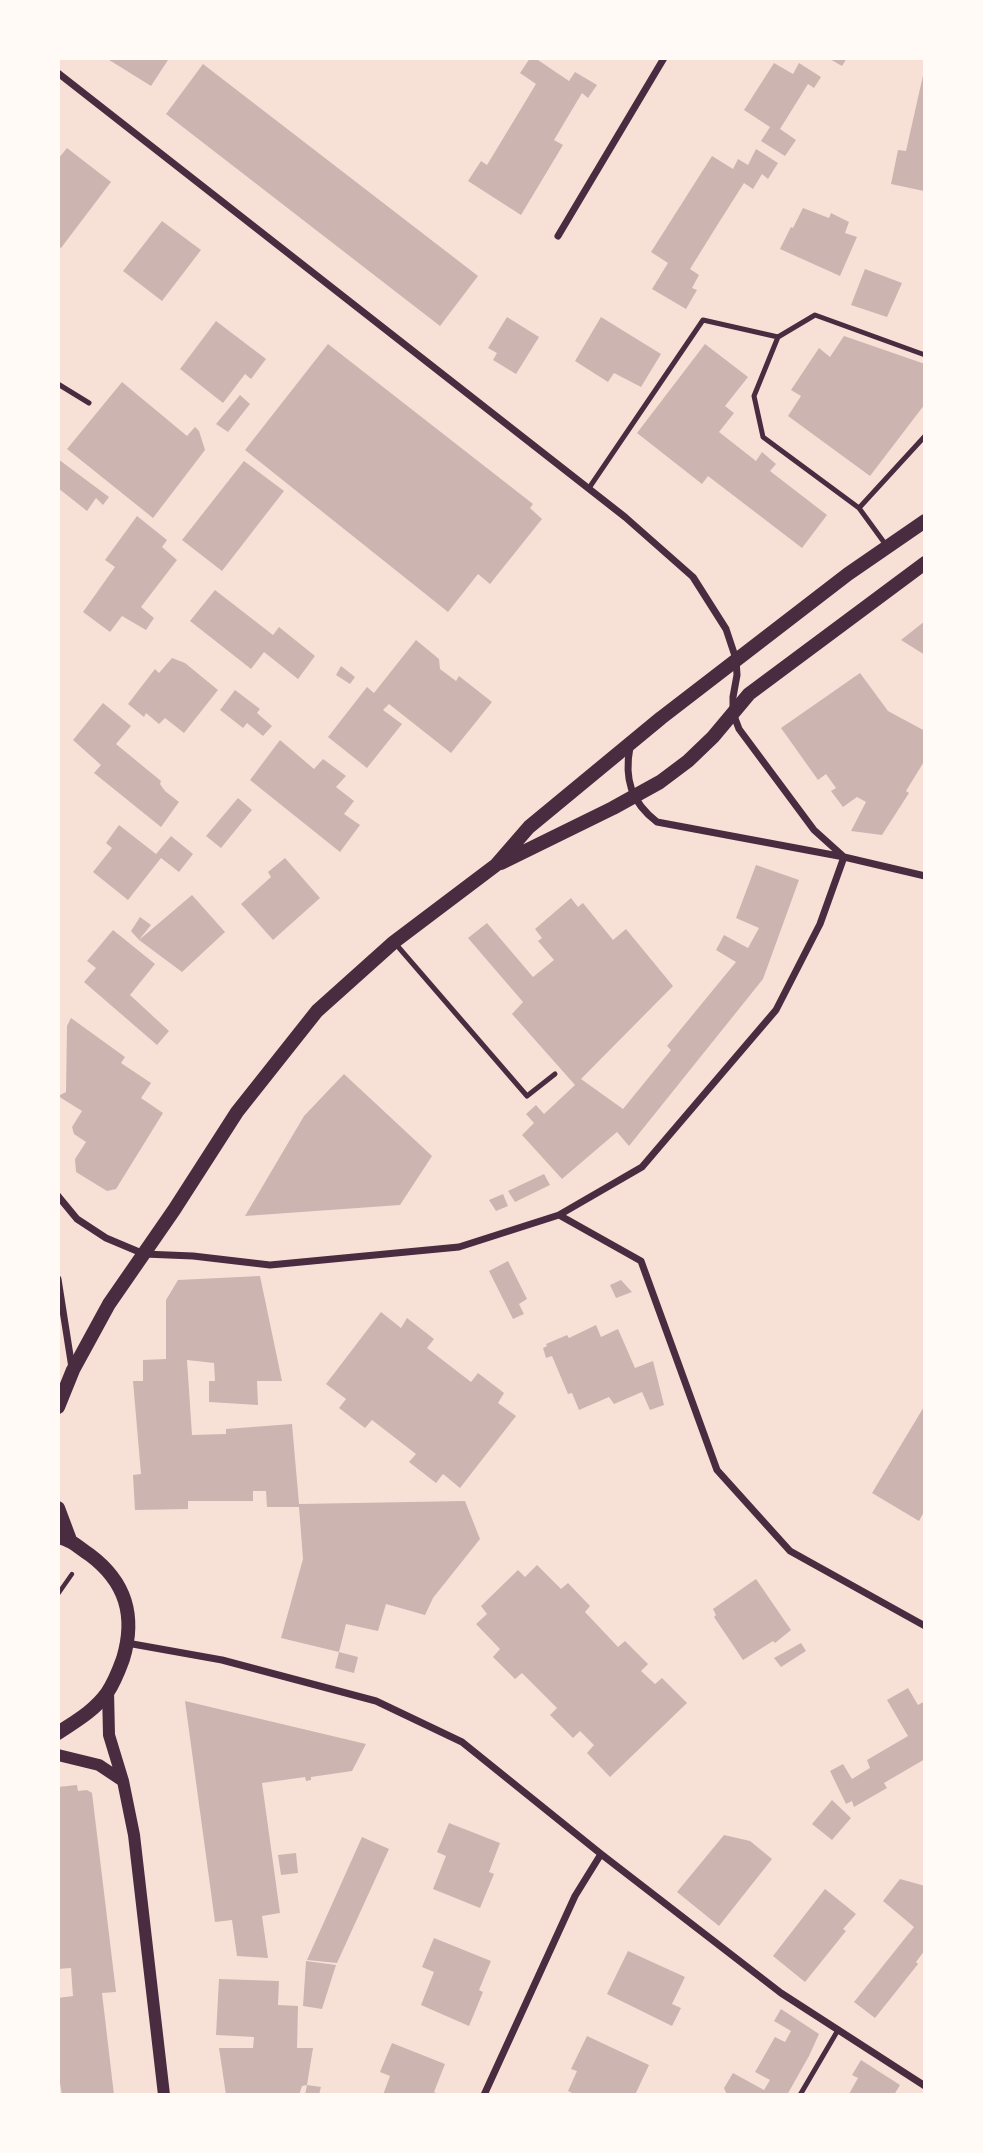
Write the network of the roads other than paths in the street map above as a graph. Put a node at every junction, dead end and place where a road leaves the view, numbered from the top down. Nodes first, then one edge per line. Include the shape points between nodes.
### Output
1 (664, 58) edge
2 (58, 73) edge
3 (558, 236) dead end
4 (778, 337) junction
5 (925, 355) edge
6 (58, 384) edge
7 (89, 403) dead end
8 (925, 436) edge
9 (589, 488) junction
10 (859, 508) junction
11 (925, 521) edge
12 (887, 547) junction
13 (925, 563) edge
14 (736, 659) junction
15 (733, 713) junction
16 (631, 744) junction
17 (634, 796) junction
18 (844, 857) junction
19 (496, 865) junction
20 (925, 876) edge
21 (394, 942) junction
22 (555, 1074) dead end
23 (58, 1196) edge
24 (559, 1215) junction
25 (144, 1254) junction
26 (58, 1279) edge
27 (73, 1370) junction
28 (58, 1407) edge
29 (58, 1508) edge
30 (64, 1539) edge
31 (925, 1626) edge
32 (127, 1643) junction
33 (108, 1691) junction
34 (58, 1733) edge
35 (58, 1755) edge
36 (123, 1781) junction
37 (601, 1854) junction
38 (838, 2030) junction
39 (925, 2086) edge
40 (164, 2095) edge
41 (484, 2095) edge
42 (800, 2095) edge

1 - 3 street
2 - 9 street
4 - 5 lane via 815,315
4 - 9 lane via 703,320
4 - 10 lane via 754,396 762,437
6 - 7 lane
8 - 10 lane
9 - 14 street via 693,577 726,629
10 - 12 lane
11 - 12 main road
12 - 14 main road
13 - 15 main road via 771,677
14 - 15 street
14 - 16 main road
15 - 17 main road via 688,761
15 - 18 street via 739,729 814,830
16 - 17 street via 628,776
16 - 19 main road via 528,827
17 - 18 street via 642,811 657,822
17 - 19 main road
18 - 20 street
18 - 24 street via 820,924 776,1010 642,1167
19 - 21 main road
21 - 22 lane via 527,1096
21 - 25 main road via 317,1011 236,1112
23 - 25 street via 77,1219
24 - 25 street via 459,1247 270,1265
24 - 31 street via 641,1261 717,1471 790,1550
25 - 27 main road via 109,1304
26 - 27 street
27 - 28 main road
29 - 30 main road
30 - 32 main road via 114,1577 129,1621
32 - 33 main road
32 - 37 street via 222,1660 376,1701 462,1742
33 - 34 main road via 90,1712
33 - 36 street via 109,1735
35 - 36 street via 99,1765
36 - 40 street via 134,1835
37 - 38 street via 781,1993
37 - 41 street via 575,1896
38 - 39 street
38 - 42 lane

